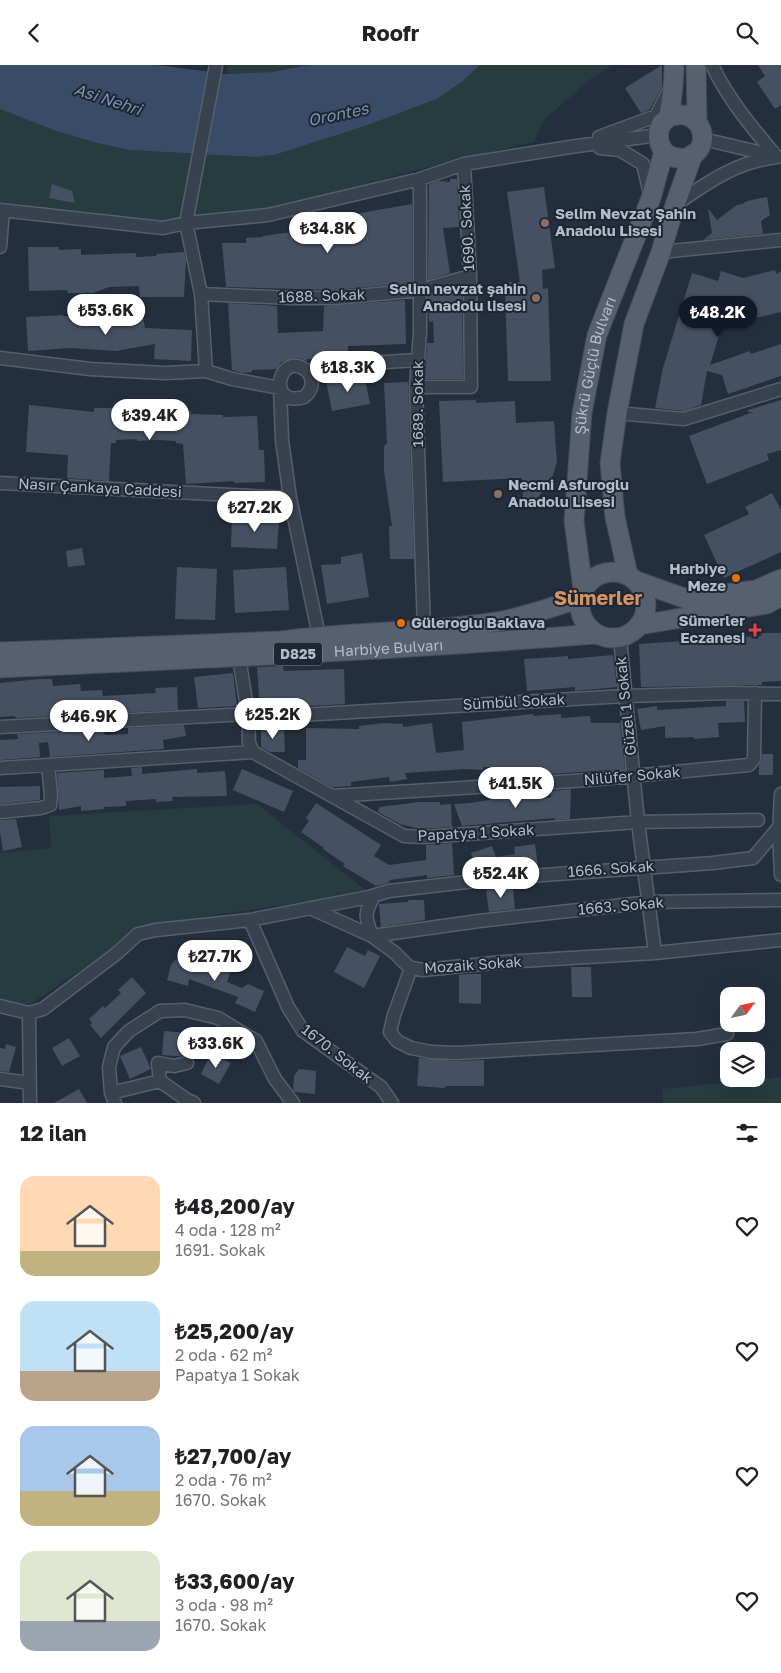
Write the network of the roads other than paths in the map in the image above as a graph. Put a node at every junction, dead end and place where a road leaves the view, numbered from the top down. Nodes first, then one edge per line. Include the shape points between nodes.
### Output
1 (216, 65) edge
2 (696, 65) edge
3 (712, 65) edge
4 (674, 66) edge
5 (669, 117) junction
6 (697, 121) junction
7 (661, 143) junction
8 (570, 147) junction
9 (698, 147) junction
10 (779, 158) edge
11 (464, 164) junction
12 (420, 179) junction
13 (652, 197) junction
14 (675, 205) junction
15 (1, 211) edge
16 (186, 223) junction
17 (781, 240) edge
18 (0, 247) edge
19 (661, 253) junction
20 (470, 276) junction
21 (421, 290) junction
22 (201, 294) junction
23 (0, 358) edge
24 (417, 360) junction
25 (206, 371) junction
26 (309, 373) junction
27 (416, 387) junction
28 (280, 388) junction
29 (781, 389) edge
30 (617, 413) junction
31 (0, 483) edge
32 (290, 499) junction
33 (632, 578) junction
34 (781, 579) edge
35 (581, 594) junction
36 (781, 596) edge
37 (639, 625) junction
38 (424, 630) junction
39 (595, 634) junction
40 (319, 636) junction
41 (620, 638) junction
42 (0, 652) edge
43 (239, 657) junction
44 (0, 668) edge
45 (756, 693) junction
46 (781, 694) edge
47 (625, 695) junction
48 (248, 716) junction
49 (0, 727) edge
50 (252, 752) junction
51 (48, 765) junction
52 (0, 768) edge
53 (634, 776) junction
54 (781, 794) edge
55 (332, 796) junction
56 (0, 812) edge
57 (758, 820) dead end
58 (638, 822) junction
59 (779, 827) junction
60 (645, 867) junction
61 (781, 875) edge
62 (374, 896) junction
63 (781, 900) edge
64 (650, 903) junction
65 (310, 908) junction
66 (250, 920) junction
67 (372, 936) junction
68 (781, 941) edge
69 (655, 953) junction
70 (411, 968) junction
71 (0, 1006) edge
72 (29, 1013) junction
73 (727, 1034) dead end
74 (186, 1063) dead end
75 (0, 1079) edge
76 (160, 1081) junction
77 (29, 1083) junction
78 (114, 1098) edge
79 (30, 1103) edge
80 (194, 1103) edge
81 (293, 1103) edge
82 (392, 1103) edge

1 - 16 street
2 - 6 main road
3 - 10 street via 719,81
4 - 5 main road, Şükrü Güçlü Bulvarı
4 - 8 street via 667,96 656,116
5 - 6 main road via 683,114
5 - 7 main road, Şükrü Güçlü Bulvarı via 664,122
6 - 9 main road via 700,126
7 - 8 street
7 - 9 main road via 669,155 681,158
7 - 13 main road, Şükrü Güçlü Bulvarı
8 - 11 street
8 - 13 street via 620,149 643,164
9 - 10 street
9 - 14 main road, Şükrü Güçlü Bulvarı
10 - 14 street via 758,159 738,167 709,181
11 - 12 street
11 - 20 street, 1690. Sokak
12 - 16 street via 268,215
12 - 21 street, 1689. Sokak
13 - 35 main road, Şükrü Güçlü Bulvarı via 597,335 582,413 574,521
14 - 19 main road, Şükrü Güçlü Bulvarı
15 - 16 street via 163,227
15 - 18 street
16 - 22 street
17 - 19 street
19 - 30 main road, Şükrü Güçlü Bulvarı via 634,324
20 - 21 street, 1688. Sokak
20 - 27 street, 1690. Sokak via 471,387
21 - 22 street, 1688. Sokak via 335,298
21 - 24 street, 1689. Sokak
22 - 25 street
23 - 25 street via 90,369 164,373
24 - 26 street via 354,364
24 - 27 street, 1689. Sokak
25 - 28 street
26 - 28 street via 301,367 286,369 280,377
26 - 28 street via 311,389 304,397 292,399
27 - 38 street, 1689. Sokak
28 - 32 street via 282,440
29 - 30 street via 684,419
30 - 33 main road, Şükrü Güçlü Bulvarı via 610,463 615,517
31 - 32 street, Nasır Çankaya Caddesi
32 - 40 street
33 - 34 main road, Harbiye Bulvarı via 687,599 756,590
33 - 35 main road, Harbiye Bulvarı via 618,571 602,573 589,581
33 - 37 main road via 645,598 644,617
35 - 38 main road, Harbiye Bulvarı / D825 via 503,620
35 - 39 main road via 579,609 582,619
36 - 37 main road via 767,604
37 - 41 main road
38 - 40 main road, Harbiye Bulvarı / D825
39 - 41 main road, Harbiye Bulvarı
39 - 43 main road, Harbiye Bulvarı / D825
40 - 42 main road, Harbiye Bulvarı / D825 via 280,641
41 - 47 street, Güzel 1 Sokak
43 - 44 main road, Harbiye Bulvarı / D825
43 - 48 street
45 - 46 street, Sümbül Sokak
45 - 47 street, Sümbül Sokak
45 - 53 street, Nilüfer Sokak via 752,763
47 - 48 street, Sümbül Sokak
47 - 53 street, Güzel 1 Sokak
48 - 49 street, Sümbül Sokak
48 - 50 street
50 - 51 street
50 - 55 street, Papatya 1 Sokak
51 - 52 street
51 - 56 street via 50,805
53 - 55 street, Nilüfer Sokak
53 - 58 street, Güzel 1 Sokak
54 - 59 street
55 - 58 street, Papatya 1 Sokak via 404,836 432,837
57 - 58 street, Papatya 1 Sokak
58 - 60 street, Güzel 1 Sokak
59 - 60 street, 1666. Sokak via 753,858
59 - 61 street
60 - 62 street, 1666. Sokak via 501,878 389,891
60 - 64 street, Güzel 1 Sokak
62 - 65 street, 1666. Sokak
62 - 67 street via 366,910
63 - 64 street, 1663. Sokak
64 - 67 street, 1663. Sokak
64 - 69 street, Güzel 1 Sokak
65 - 66 street
65 - 67 street, Mozaik Sokak
66 - 72 street via 138,934 43,1009
66 - 82 street, 1670. Sokak via 288,1007 303,1031 381,1087
67 - 70 street, Mozaik Sokak
68 - 69 street, Mozaik Sokak
69 - 70 street, Mozaik Sokak via 423,970
70 - 73 street via 390,1032 397,1041 421,1051 457,1053 533,1049 697,1039
71 - 72 street
72 - 77 street
74 - 76 street via 174,1066 158,1063
75 - 77 street
76 - 78 street
76 - 80 street
77 - 79 street
78 - 81 street via 109,1067 114,1047 129,1031 160,1011 185,1010 218,1018 256,1041 275,1079

